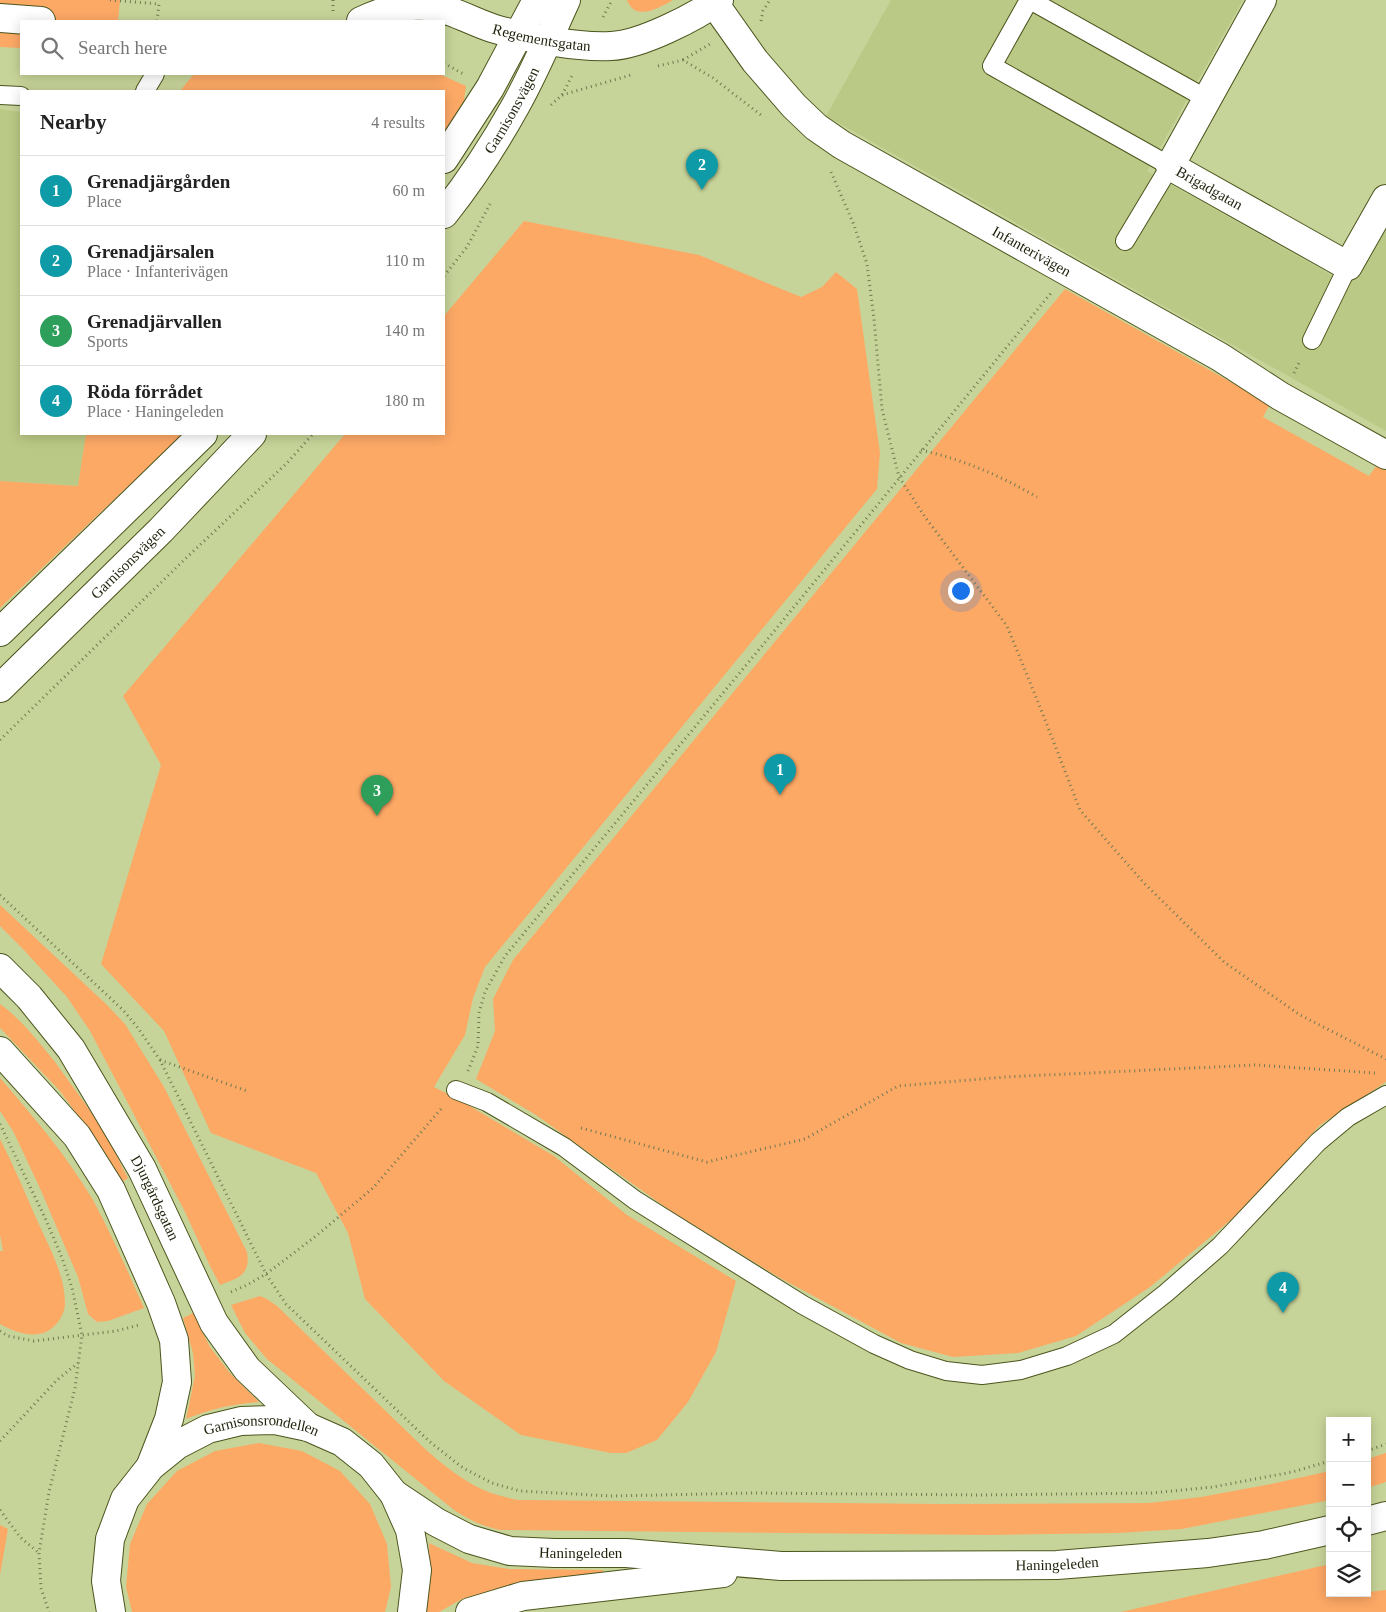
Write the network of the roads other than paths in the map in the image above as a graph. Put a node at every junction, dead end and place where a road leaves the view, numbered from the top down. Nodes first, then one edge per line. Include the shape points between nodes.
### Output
1 (537, 0) edge
2 (566, 0) edge
3 (1030, 0) edge
4 (1262, 0) edge
5 (717, 2) edge
6 (0, 18) edge
7 (28, 20) edge
8 (363, 20) edge
9 (519, 34) junction
10 (547, 40) junction
11 (154, 75) edge
12 (146, 90) edge
13 (0, 95) edge
14 (20, 96) edge
15 (1207, 99) junction
16 (445, 157) edge
17 (1170, 166) junction
18 (1386, 198) edge
19 (445, 213) edge
20 (1126, 241) dead end
21 (1348, 266) junction
22 (1312, 340) dead end
23 (202, 435) edge
24 (251, 435) edge
25 (1386, 455) edge
26 (0, 632) edge
27 (0, 688) edge
28 (0, 968) edge
29 (0, 1051) edge
30 (456, 1090) road end
31 (1386, 1095) edge
32 (308, 1427) junction
33 (151, 1466) junction
34 (394, 1494) junction
35 (1386, 1516) edge
36 (1371, 1520) edge
37 (1326, 1531) edge
38 (781, 1566) junction
39 (112, 1612) edge
40 (412, 1612) edge
41 (470, 1612) edge

1 - 9 main road, Garnisonsvägen
2 - 10 main road, Garnisonsvägen
3 - 15 lane
3 - 17 lane via 992,66
4 - 15 main road, Brigadgatan
5 - 10 main road, Regementsgatan via 666,30 613,46
5 - 25 main road, Infanterivägen via 755,61 794,106 842,145 1220,357 1280,396
6 - 7 main road
8 - 9 main road, Regementsgatan via 400,7 421,5 448,10 495,29
9 - 10 main road, Regementsgatan
9 - 16 main road, Garnisonsvägen via 490,88
10 - 19 main road, Garnisonsvägen via 506,121
11 - 12 lane
13 - 14 lane
15 - 17 main road, Brigadgatan
17 - 20 lane
17 - 21 main road, Brigadgatan
18 - 21 main road
21 - 22 lane
23 - 26 main road
24 - 27 main road, Garnisonsvägen via 161,530
28 - 32 main road, Djurgårdsgatan via 29,997 70,1049 142,1170 214,1323 247,1369
29 - 33 main road via 77,1136 111,1190 161,1303 174,1340 177,1382 169,1419
30 - 31 lane via 487,1102 564,1147 643,1205 796,1300 874,1344 946,1371 982,1375 1021,1370 1067,1356 1114,1334 1220,1246 1318,1142 1348,1117
32 - 33 main road, Garnisonsrondellen via 275,1420 232,1423 208,1429 177,1444
32 - 34 main road, Garnisonsrondellen via 342,1442 364,1459
33 - 39 main road, Garnisonsrondellen via 125,1500 110,1539 106,1581
34 - 38 main road, Haningeleden via 469,1539 510,1551 626,1553
34 - 40 main road, Garnisonsrondellen via 410,1530 417,1570
35 - 36 main road
37 - 38 main road, Haningeleden via 1208,1553 1057,1565
38 - 41 main road, Haningeleden via 523,1596

